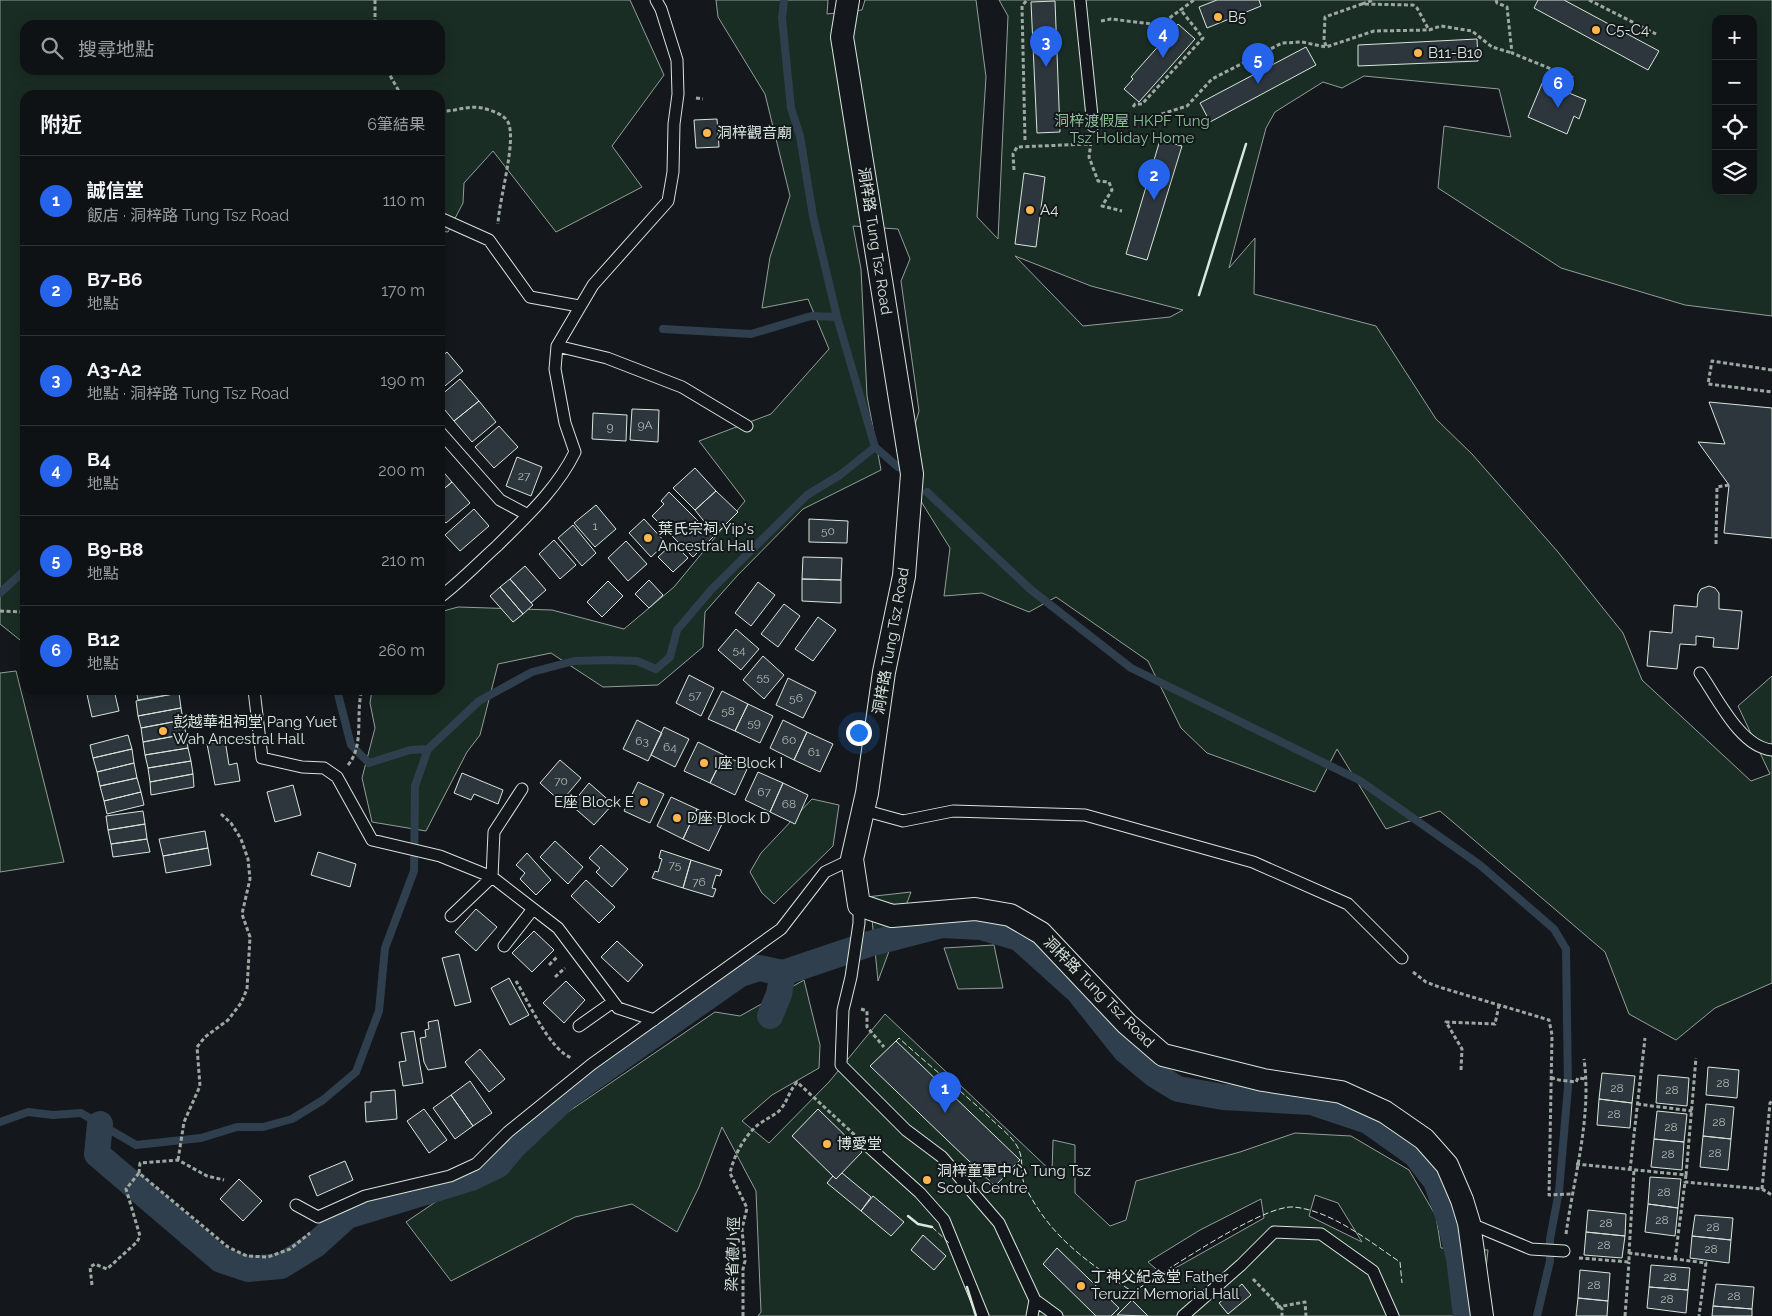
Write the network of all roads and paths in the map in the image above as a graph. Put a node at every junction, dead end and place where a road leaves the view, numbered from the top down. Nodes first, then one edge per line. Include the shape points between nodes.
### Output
1 (375, 0) edge
2 (656, 0) edge
3 (848, 0) edge
4 (1027, 0) edge
5 (1080, 0) edge
6 (1194, 0) edge
7 (1374, 0) edge
8 (1496, 0) edge
9 (1589, 0) edge
10 (1362, 4) junction
11 (1180, 9) junction
12 (375, 20) edge
13 (1097, 22) dead end
14 (1428, 30) junction
15 (1656, 34) dead end
16 (1326, 46) junction
17 (1512, 54) junction
18 (390, 75) edge
19 (1573, 78) dead end
20 (398, 90) edge
21 (1133, 107) dead end
22 (445, 110) edge
23 (1149, 118) dead end
24 (1093, 126) joint
25 (1025, 140) dead end
26 (1086, 143) dead end
27 (1014, 170) dead end
28 (1122, 212) dead end
29 (445, 220) edge
30 (494, 247) junction
31 (579, 306) junction
32 (557, 346) junction
33 (1772, 370) edge
34 (1772, 392) edge
35 (747, 426) dead end
36 (445, 438) edge
37 (1729, 485) dead end
38 (528, 515) junction
39 (1716, 544) dead end
40 (445, 593) edge
41 (0, 612) edge
42 (20, 612) edge
43 (1700, 673) dead end
44 (255, 695) edge
45 (361, 695) edge
46 (1772, 750) edge
47 (350, 762) dead end
48 (522, 788) dead end
49 (863, 810) junction
50 (221, 814) dead end
51 (852, 859) junction
52 (492, 877) junction
53 (533, 909) junction
54 (859, 914) junction
55 (451, 916) dead end
56 (504, 946) dead end
57 (1402, 958) joint
58 (516, 981) dead end
59 (613, 1002) junction
60 (1499, 1005) junction
61 (843, 1010) junction
62 (654, 1020) junction
63 (579, 1026) dead end
64 (1645, 1038) dead end
65 (884, 1046) dead end
66 (1584, 1058) dead end
67 (1696, 1058) dead end
68 (592, 1064) junction
69 (1461, 1070) dead end
70 (1551, 1079) junction
71 (1587, 1079) junction
72 (1772, 1101) edge
73 (1637, 1104) junction
74 (1692, 1111) junction
75 (870, 1148) joint
76 (178, 1160) junction
77 (1576, 1164) junction
78 (1632, 1170) junction
79 (138, 1174) junction
80 (1686, 1175) junction
81 (224, 1180) dead end
82 (1685, 1182) junction
83 (1762, 1189) junction
84 (1571, 1194) junction
85 (1772, 1195) edge
86 (296, 1205) dead end
87 (318, 1217) junction
88 (1469, 1223) junction
89 (1563, 1251) junction
90 (1630, 1253) junction
91 (1675, 1259) junction
92 (1630, 1262) junction
93 (1241, 1265) junction
94 (92, 1285) dead end
95 (1035, 1300) junction
96 (1277, 1306) junction
97 (743, 1316) edge
98 (984, 1316) edge
99 (1032, 1316) edge
100 (1058, 1316) edge
101 (1183, 1316) edge
102 (1282, 1316) edge
103 (1306, 1316) edge
104 (1393, 1316) edge
105 (1482, 1316) edge
106 (1625, 1316) edge
107 (1699, 1316) edge

1 - 12 path
2 - 31 lane via 677,60 678,94 668,201 593,285
3 - 49 street, 洞梓路 Tung Tsz Road via 842,37 912,474 904,576 884,672
4 - 25 path via 1022,6
5 - 24 lane
6 - 11 path
7 - 10 path
8 - 17 path via 1507,7
9 - 15 path
10 - 14 path via 1413,5 1418,8
10 - 16 path via 1325,17
11 - 13 path via 1160,25 1111,19
11 - 21 path via 1203,38 1142,104
14 - 16 path via 1374,31
14 - 17 path via 1441,26 1472,30 1492,47
16 - 23 path via 1282,43 1212,79 1187,106
17 - 19 path
18 - 20 path
22 - 30 path via 466,106 482,108 507,120 511,147 498,205 498,228 504,242
24 - 28 path via 1090,157 1098,181 1109,182 1112,190 1102,206
26 - 27 path via 1017,147 1013,154
29 - 30 lane via 489,240
30 - 31 lane via 530,297
31 - 32 lane
32 - 35 lane via 607,358 682,387
32 - 38 lane via 555,369 565,423 575,452 564,475
33 - 34 path via 1712,361 1708,384
36 - 38 lane via 500,500
37 - 39 path via 1716,487
38 - 40 lane
41 - 42 path
43 - 46 lane via 1741,734 1764,749
44 - 52 lane via 262,758 302,767 324,768 337,776 372,840 440,856
45 - 47 path via 359,733
48 - 52 lane via 494,832
49 - 51 street, 洞梓路 Tung Tsz Road
49 - 57 lane via 903,821 953,811 1085,815 1253,862 1348,904
50 - 76 path via 236,832 248,859 250,879 242,914 250,937 247,989 228,1020 197,1047 200,1086 183,1126
51 - 54 street, 洞梓路 Tung Tsz Road
51 - 62 lane via 826,872 781,929
52 - 53 lane
52 - 55 lane
53 - 56 lane
53 - 59 lane via 558,928
54 - 61 lane
54 - 88 street, 洞梓路 Tung Tsz Road via 892,916 975,909 1010,915 1041,933 1127,1024 1163,1055 1263,1080 1341,1092 1385,1112 1424,1139 1447,1165
57 - 60 path via 1408,968 1426,982
58 - 68 path via 562,1054
59 - 62 lane via 618,1008
59 - 63 lane
60 - 69 path via 1495,1024 1446,1022 1462,1049
60 - 70 path via 1549,1020
61 - 65 path via 856,1007 867,1011 867,1027
61 - 95 lane via 842,1065 906,1130 942,1157 999,1223
62 - 68 lane
64 - 73 path
66 - 71 path
67 - 74 path
68 - 87 lane via 508,1132 476,1164 450,1176 365,1196
70 - 71 path via 1576,1082 1578,1078
70 - 84 path via 1549,1195
71 - 77 path via 1582,1141
72 - 83 path
73 - 74 path
73 - 78 path
74 - 80 path
75 - 97 path, 梁省德小徑 via 798,1082 790,1089 784,1106 758,1125 737,1150 730,1173 747,1208 742,1230 745,1261
75 - 98 lane via 944,1220
76 - 79 path via 140,1163
76 - 81 path via 207,1176
77 - 78 path
77 - 84 path
78 - 80 path
78 - 90 path
79 - 87 path via 228,1247 247,1256 268,1257 290,1249 313,1230
79 - 94 path via 126,1189 140,1236 107,1269 95,1264 90,1267
80 - 82 path
82 - 83 path
82 - 91 path
83 - 85 path
84 - 89 path
86 - 87 lane
88 - 89 lane via 1531,1249
88 - 105 street, 洞梓路 Tung Tsz Road
89 - 92 path via 1564,1256
90 - 91 path
90 - 92 path
91 - 107 path via 1706,1263
92 - 106 path
93 - 96 path
93 - 101 lane
93 - 104 lane via 1274,1232 1321,1234 1373,1271
95 - 99 lane
95 - 100 lane
96 - 102 path via 1282,1309
96 - 103 path via 1305,1302

